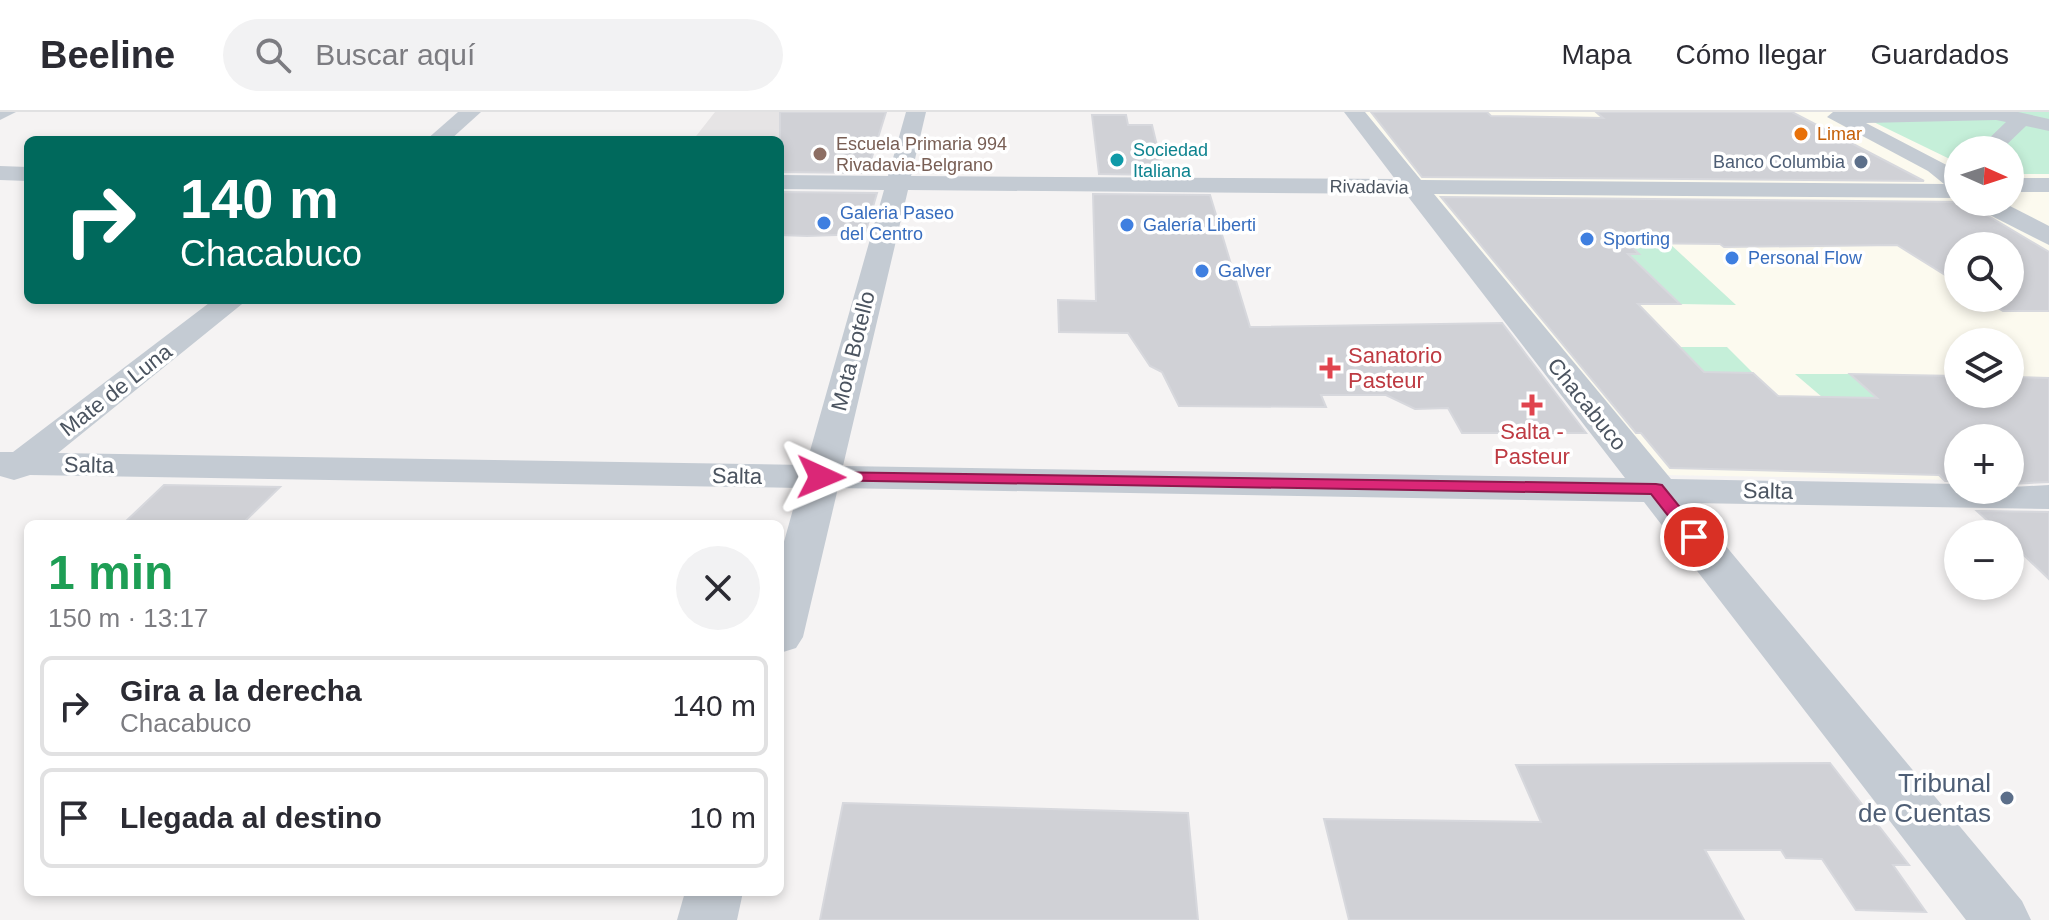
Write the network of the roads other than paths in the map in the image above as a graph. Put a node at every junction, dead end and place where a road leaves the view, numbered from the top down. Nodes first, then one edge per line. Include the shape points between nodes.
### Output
1 (6, 112) edge
2 (471, 112) edge
3 (916, 112) edge
4 (1354, 112) edge
5 (1991, 113) edge
6 (0, 114) edge
7 (1833, 114) edge
8 (2019, 121) junction
9 (2049, 125) edge
10 (442, 136) edge
11 (2003, 136) edge
12 (1944, 170) edge
13 (0, 173) edge
14 (24, 174) edge
15 (1944, 175) edge
16 (2024, 178) edge
17 (2049, 179) edge
18 (784, 182) edge
19 (896, 183) junction
20 (2024, 185) edge
21 (2049, 185) edge
22 (1414, 188) junction
23 (2009, 216) edge
24 (2049, 237) edge
25 (227, 304) edge
26 (7, 469) edge
27 (821, 477) junction
28 (1656, 489) junction
29 (2049, 497) edge
30 (784, 621) edge
31 (713, 896) edge
32 (707, 920) edge
33 (2001, 920) edge

1 - 6 street
2 - 10 street
3 - 19 street, Mota Botello
4 - 22 street, Chacabuco
5 - 7 street
5 - 8 street
7 - 12 street
8 - 9 street
8 - 11 street
13 - 14 street
15 - 22 street, Rivadavia
16 - 17 street
18 - 19 street, Rivadavia
19 - 22 street, Rivadavia
19 - 27 street, Mota Botello
20 - 21 street
22 - 28 street, Chacabuco
23 - 24 street
25 - 26 street, Mate de Luna
26 - 27 street, Salta
27 - 28 street, Salta
27 - 30 street, Mota Botello
28 - 29 street, Salta
28 - 33 street, Chacabuco
31 - 32 street

